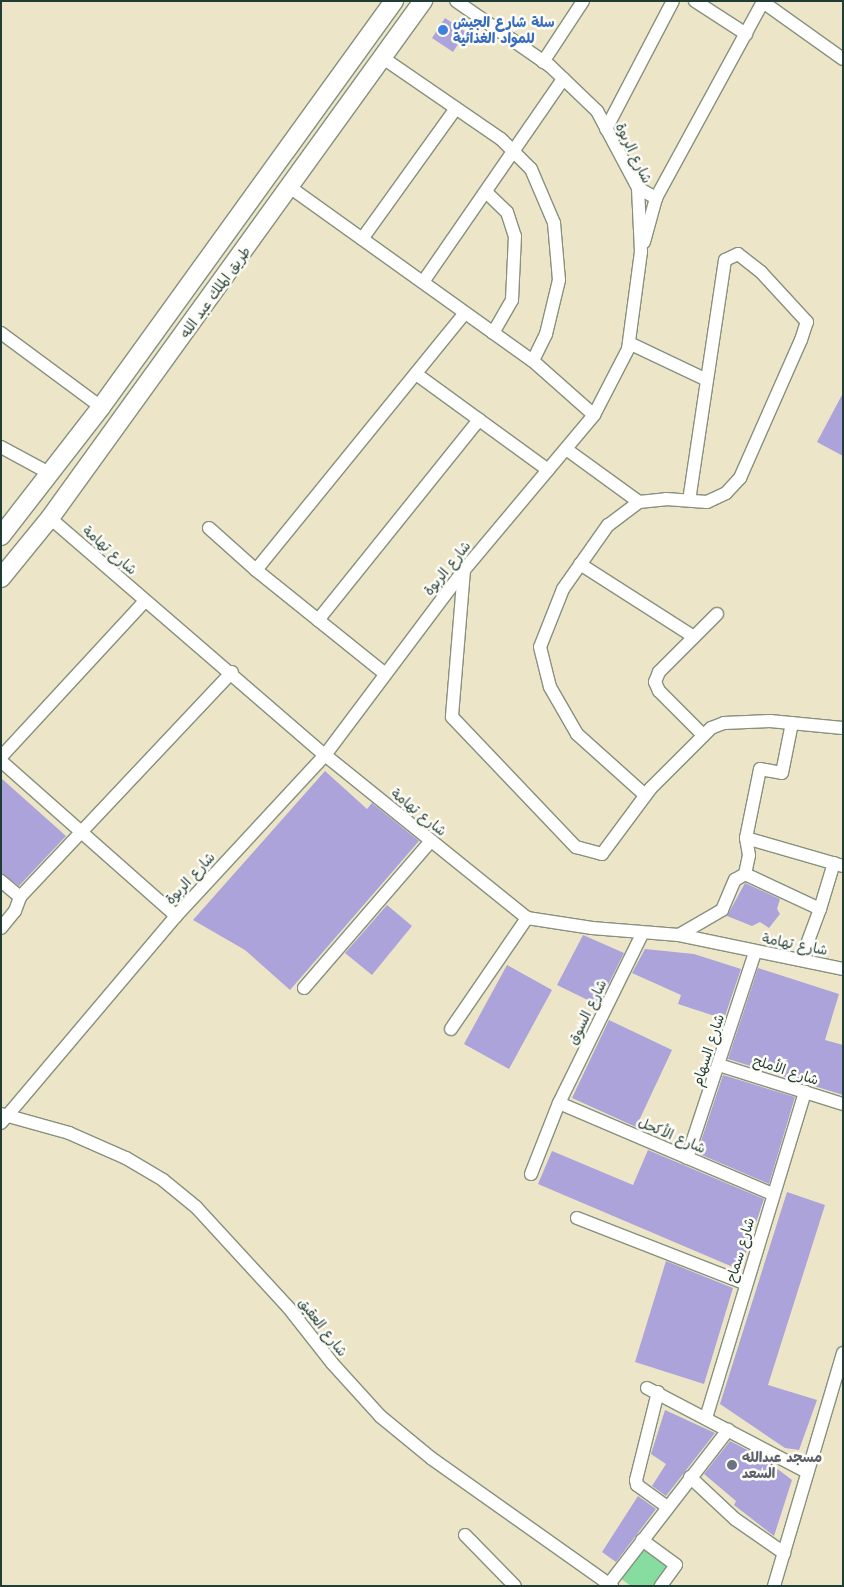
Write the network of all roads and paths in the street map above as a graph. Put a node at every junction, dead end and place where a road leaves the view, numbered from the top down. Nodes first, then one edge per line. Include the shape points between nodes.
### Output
1 (394, 1) edge
2 (423, 1) edge
3 (456, 1) edge
4 (583, 1) edge
5 (673, 1) edge
6 (695, 1) edge
7 (764, 1) edge
8 (746, 34) junction
9 (383, 58) junction
10 (843, 59) edge
11 (544, 62) junction
12 (563, 79) junction
13 (456, 108) junction
14 (606, 129) junction
15 (513, 152) junction
16 (291, 188) junction
17 (638, 188) junction
18 (486, 192) junction
19 (656, 198) junction
20 (362, 239) junction
21 (641, 252) junction
22 (423, 282) junction
23 (465, 313) junction
24 (1, 333) edge
25 (493, 333) junction
26 (629, 344) junction
27 (532, 361) junction
28 (416, 374) junction
29 (707, 380) junction
30 (101, 407) junction
31 (594, 415) junction
32 (479, 420) junction
33 (1, 447) edge
34 (566, 449) junction
35 (548, 470) junction
36 (50, 474) junction
37 (689, 500) junction
38 (639, 502) junction
39 (50, 518) junction
40 (209, 528) dead end
41 (1, 536) edge
42 (580, 564) junction
43 (256, 570) junction
44 (464, 570) junction
45 (1, 578) edge
46 (145, 601) junction
47 (718, 614) dead end
48 (318, 620) junction
49 (694, 637) junction
50 (232, 672) junction
51 (384, 673) junction
52 (792, 723) junction
53 (843, 728) edge
54 (702, 734) junction
55 (325, 755) junction
56 (1, 757) edge
57 (1, 761) edge
58 (646, 795) junction
59 (80, 831) junction
60 (746, 838) junction
61 (431, 841) junction
62 (838, 865) edge
63 (745, 874) junction
64 (1, 881) edge
65 (20, 897) junction
66 (820, 909) junction
67 (176, 916) junction
68 (527, 918) junction
69 (1, 928) edge
70 (642, 934) junction
71 (679, 935) junction
72 (755, 952) junction
73 (801, 960) junction
74 (843, 969) edge
75 (304, 988) dead end
76 (451, 1029) dead end
77 (719, 1065) junction
78 (805, 1092) junction
79 (560, 1103) junction
80 (843, 1104) edge
81 (3, 1118) edge
82 (687, 1158) junction
83 (531, 1174) dead end
84 (772, 1194) junction
85 (577, 1218) dead end
86 (746, 1284) junction
87 (843, 1353) edge
88 (706, 1418) junction
89 (728, 1430) junction
90 (808, 1472) junction
91 (690, 1477) junction
92 (667, 1507) junction
93 (465, 1535) dead end
94 (642, 1540) junction
95 (784, 1553) junction
96 (610, 1585) edge
97 (515, 1586) edge
98 (661, 1586) edge
99 (774, 1586) edge

1 - 30 main road, طريق الملك عبد الله
2 - 9 main road, طريق الملك عبد الله
3 - 11 street, شارع الربوة
4 - 11 street
5 - 14 street
6 - 8 street
7 - 8 street
7 - 10 street
8 - 19 street
9 - 13 street
9 - 16 main road, طريق الملك عبد الله
11 - 12 street, شارع الربوة
12 - 14 street, شارع الربوة via 597,111
12 - 15 street
13 - 15 street
13 - 20 street
14 - 17 street, شارع الربوة
15 - 18 street
15 - 27 street via 531,168 554,223 558,280 546,334
16 - 20 street
16 - 39 main road, طريق الملك عبد الله
17 - 19 street
17 - 21 street, شارع الربوة
18 - 22 street
18 - 25 street via 507,212 515,236 512,300
19 - 21 street
20 - 22 street
21 - 26 street, شارع الربوة
22 - 23 street
23 - 25 street
23 - 28 street
24 - 30 street
25 - 27 street
26 - 29 street
26 - 31 street, شارع الربوة
27 - 31 street
28 - 32 street
28 - 43 street
29 - 37 street
29 - 37 street via 725,260 738,254 761,272 807,322 740,478 726,493 707,502
30 - 36 main road, طريق الملك عبد الله
31 - 34 street, شارع الربوة
32 - 35 street
32 - 48 street
33 - 36 street
34 - 35 street, شارع الربوة
34 - 38 street
35 - 44 street, شارع الربوة
36 - 41 main road, طريق الملك عبد الله
37 - 38 street
38 - 42 street via 608,524
39 - 45 main road, طريق الملك عبد الله
39 - 46 street, شارع تهامة
40 - 43 street
42 - 49 street
42 - 58 street via 563,589 540,647 550,687 577,734
43 - 48 street
44 - 51 street, شارع الربوة
44 - 58 street via 452,717 576,847 602,854
46 - 50 street, شارع تهامة
46 - 56 street
47 - 49 street
48 - 51 street
49 - 54 street via 659,672 655,682 659,691
50 - 55 street, شارع تهامة
50 - 59 street
51 - 55 street, شارع الربوة
52 - 53 street
52 - 54 street via 724,723
52 - 60 street via 782,773 760,770
54 - 58 street
55 - 61 street, شارع تهامة
55 - 67 street, شارع الربوة
57 - 59 street
59 - 65 street
59 - 67 street
60 - 62 street
60 - 63 street via 749,855
61 - 68 street, شارع تهامة
61 - 75 street
62 - 66 street
63 - 66 street
63 - 71 street via 735,880 722,910
64 - 65 street
65 - 69 street via 15,911
66 - 73 street
67 - 81 street, شارع الربوة
68 - 70 street, شارع تهامة
68 - 76 street
70 - 71 street, شارع تهامة
70 - 79 street, شارع السوق
71 - 72 street, شارع تهامة
72 - 73 street, شارع تهامة
72 - 77 street, شارع السهام
73 - 74 street, شارع تهامة
77 - 78 street, شارع الأملح
77 - 82 street, شارع السهام
78 - 80 street, شارع الأملح
78 - 84 street, شارع سماح
79 - 82 street, شارع الأكحل
79 - 83 street, شارع السوق
81 - 96 street, شارع العقيق via 69,1133 126,1158 163,1180 196,1207 288,1306 332,1363 380,1416 431,1458
82 - 84 street, شارع الأكحل
84 - 86 street, شارع سماح
85 - 86 street
86 - 88 street, شارع سماح
87 - 90 street
88 - 89 street
88 - 92 street via 652,1390 636,1480 637,1485
89 - 90 street
89 - 91 street
90 - 95 street
91 - 92 street
91 - 95 street via 735,1519
92 - 94 street
93 - 97 street
94 - 96 street
94 - 98 street via 676,1565
95 - 99 street

